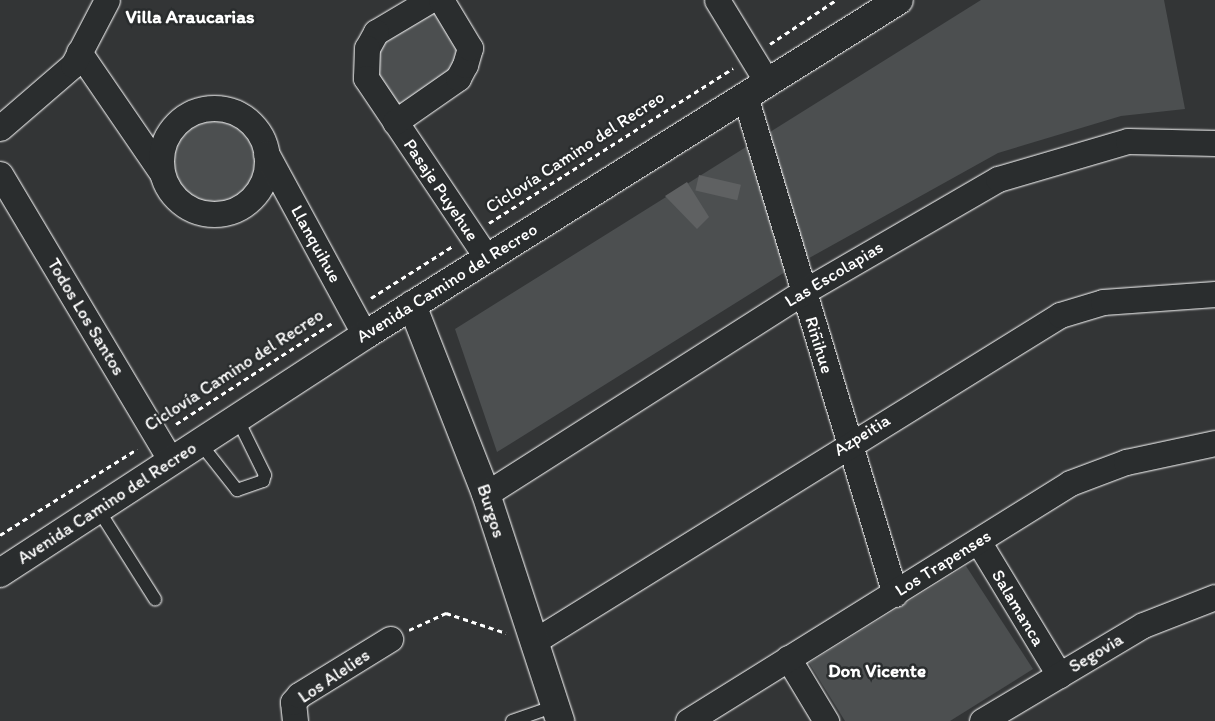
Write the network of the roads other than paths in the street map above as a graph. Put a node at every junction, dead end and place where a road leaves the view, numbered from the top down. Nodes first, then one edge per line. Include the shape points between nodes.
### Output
1 (107, 0) edge
2 (430, 0) edge
3 (441, 0) edge
4 (716, 0) edge
5 (887, 3) edge
6 (79, 52) junction
7 (756, 89) junction
8 (396, 122) junction
9 (0, 128) edge
10 (1215, 143) edge
11 (266, 152) junction
12 (162, 172) junction
13 (0, 174) edge
14 (487, 258) junction
15 (803, 292) junction
16 (1215, 294) edge
17 (412, 305) junction
18 (365, 335) junction
19 (237, 418) junction
20 (200, 443) junction
21 (849, 443) junction
22 (1215, 443) edge
23 (171, 461) junction
24 (486, 494) junction
25 (98, 509) junction
26 (978, 541) junction
27 (0, 573) edge
28 (894, 594) junction
29 (1215, 598) edge
30 (155, 599) dead end
31 (390, 639) road end
32 (533, 642) junction
33 (788, 658) junction
34 (1059, 675) junction
35 (558, 714) edge
36 (295, 721) edge
37 (512, 721) edge
38 (688, 721) edge
39 (826, 721) edge
40 (982, 721) edge

1 - 6 street
2 - 8 street, Pasaje Puyehue via 376,32 367,48 366,78
3 - 8 street, Pasaje Puyehue via 470,48 465,64 458,78
4 - 7 street, Riñihue via 751,56
5 - 7 street, Avenida Camino del Recreo
6 - 9 street via 43,95
6 - 12 street
7 - 14 street, Avenida Camino del Recreo
7 - 15 street, Riñihue
8 - 14 street, Pasaje Puyehue
10 - 15 street, Las Escolapias via 1128,141 1028,167 968,195
11 - 12 street via 262,184 240,208 225,213 201,212 179,202
11 - 12 street via 250,123 236,114 204,109 175,125 165,140
11 - 18 street, Llanquihue
13 - 23 street, Todos Los Santos
14 - 17 street, Avenida Camino del Recreo
15 - 21 street, Riñihue
15 - 24 street, Las Escolapias
16 - 21 street, Azpeitia via 1103,302 1060,315
17 - 18 street, Avenida Camino del Recreo
17 - 24 street, Burgos
18 - 19 street, Avenida Camino del Recreo
19 - 20 street, Avenida Camino del Recreo
19 - 20 lane via 264,475 263,481 238,490
20 - 23 street, Avenida Camino del Recreo
21 - 28 street, Riñihue
21 - 32 street, Azpeitia
22 - 26 street, Los Trapenses via 1098,470
23 - 25 street, Avenida Camino del Recreo
24 - 32 street, Burgos
25 - 27 street, Avenida Camino del Recreo
25 - 30 lane
26 - 28 street, Los Trapenses
26 - 34 street, Salamanca
28 - 33 street, Los Trapenses
29 - 34 street, Segovia via 1164,614
31 - 36 street, Los Alelies via 299,695 293,702
32 - 35 street, Burgos
33 - 38 street, Los Trapenses
33 - 39 street
34 - 40 street, Segovia
35 - 37 lane

